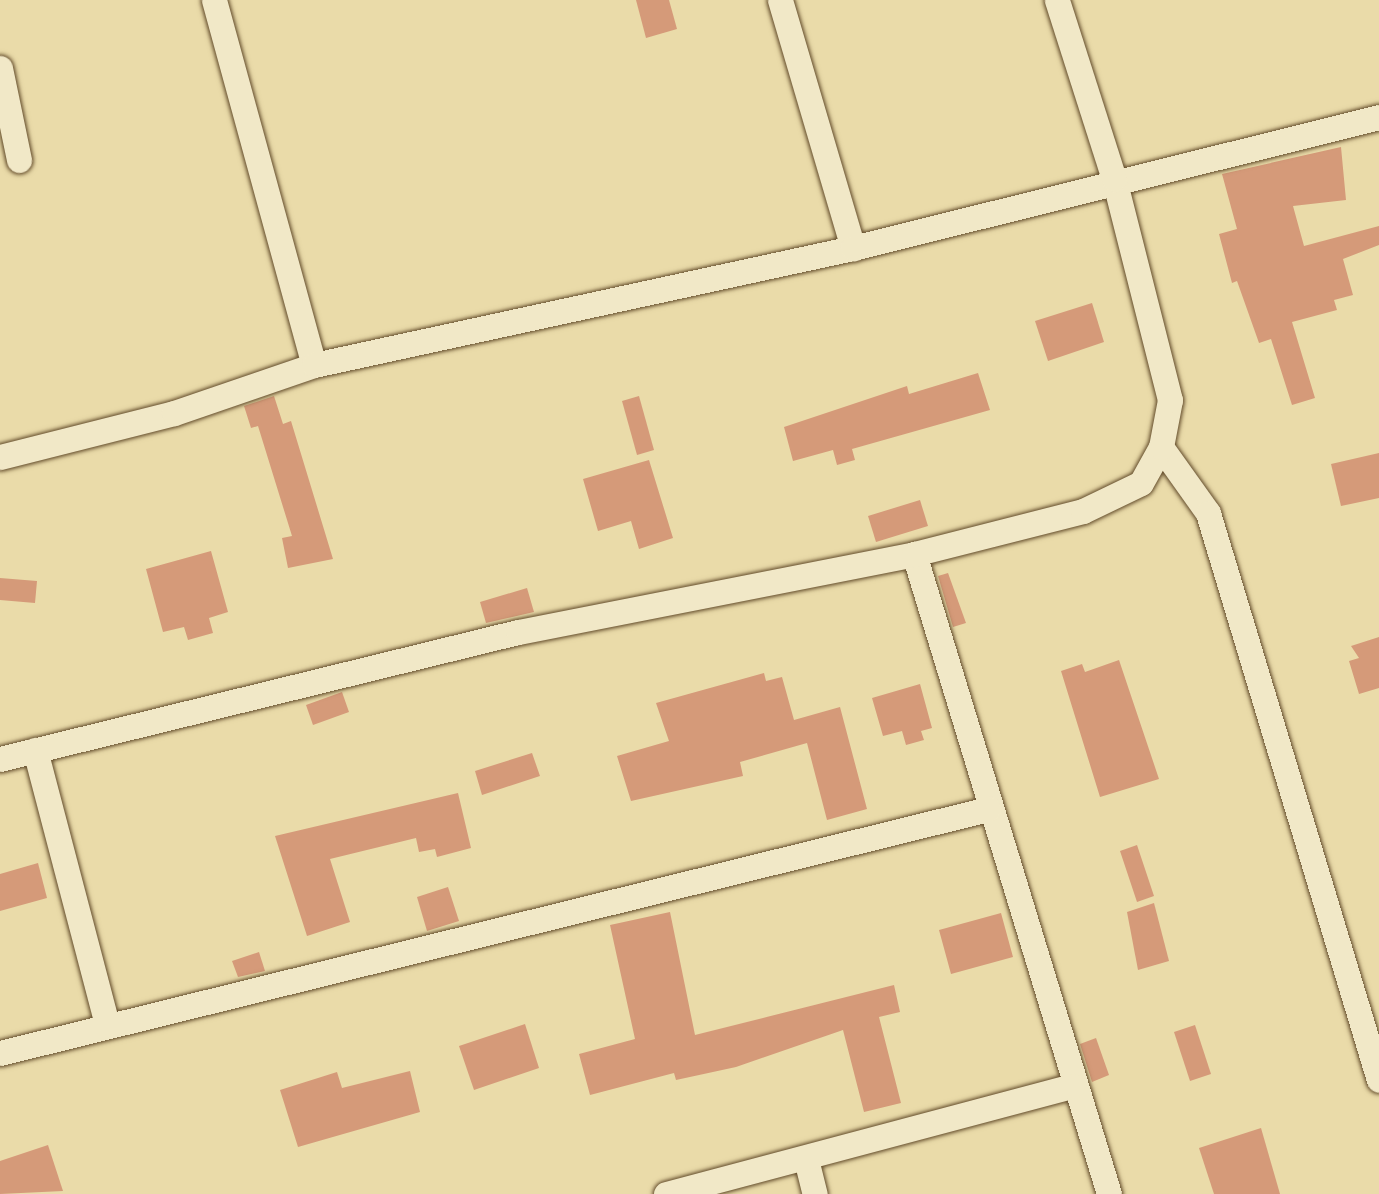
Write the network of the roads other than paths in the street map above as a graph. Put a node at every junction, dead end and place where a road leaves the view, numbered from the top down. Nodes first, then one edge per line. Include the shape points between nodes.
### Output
1 (780, 0) edge
2 (1057, 0) edge
3 (222, 4) edge
4 (0, 68) edge
5 (1379, 117) edge
6 (19, 160) dead end
7 (1114, 179) junction
8 (852, 248) junction
9 (314, 365) junction
10 (1161, 447) junction
11 (0, 457) edge
12 (914, 554) junction
13 (36, 750) junction
14 (0, 759) edge
15 (988, 808) junction
16 (107, 1024) junction
17 (0, 1053) edge
18 (1379, 1080) edge
19 (1073, 1086) junction
20 (806, 1159) junction
21 (666, 1194) edge
22 (815, 1194) edge
23 (1109, 1194) edge

1 - 8 street
2 - 7 street
3 - 9 street
4 - 6 street
5 - 7 street
7 - 8 street
7 - 10 street via 1170,400
8 - 9 street
9 - 11 street via 174,413
10 - 12 street via 1141,482 1083,512
10 - 18 street via 1208,514
12 - 13 street via 518,632
12 - 15 street
13 - 14 street
13 - 16 street
15 - 16 street
15 - 19 street
16 - 17 street
19 - 20 street
19 - 23 street
20 - 21 street
20 - 22 street

